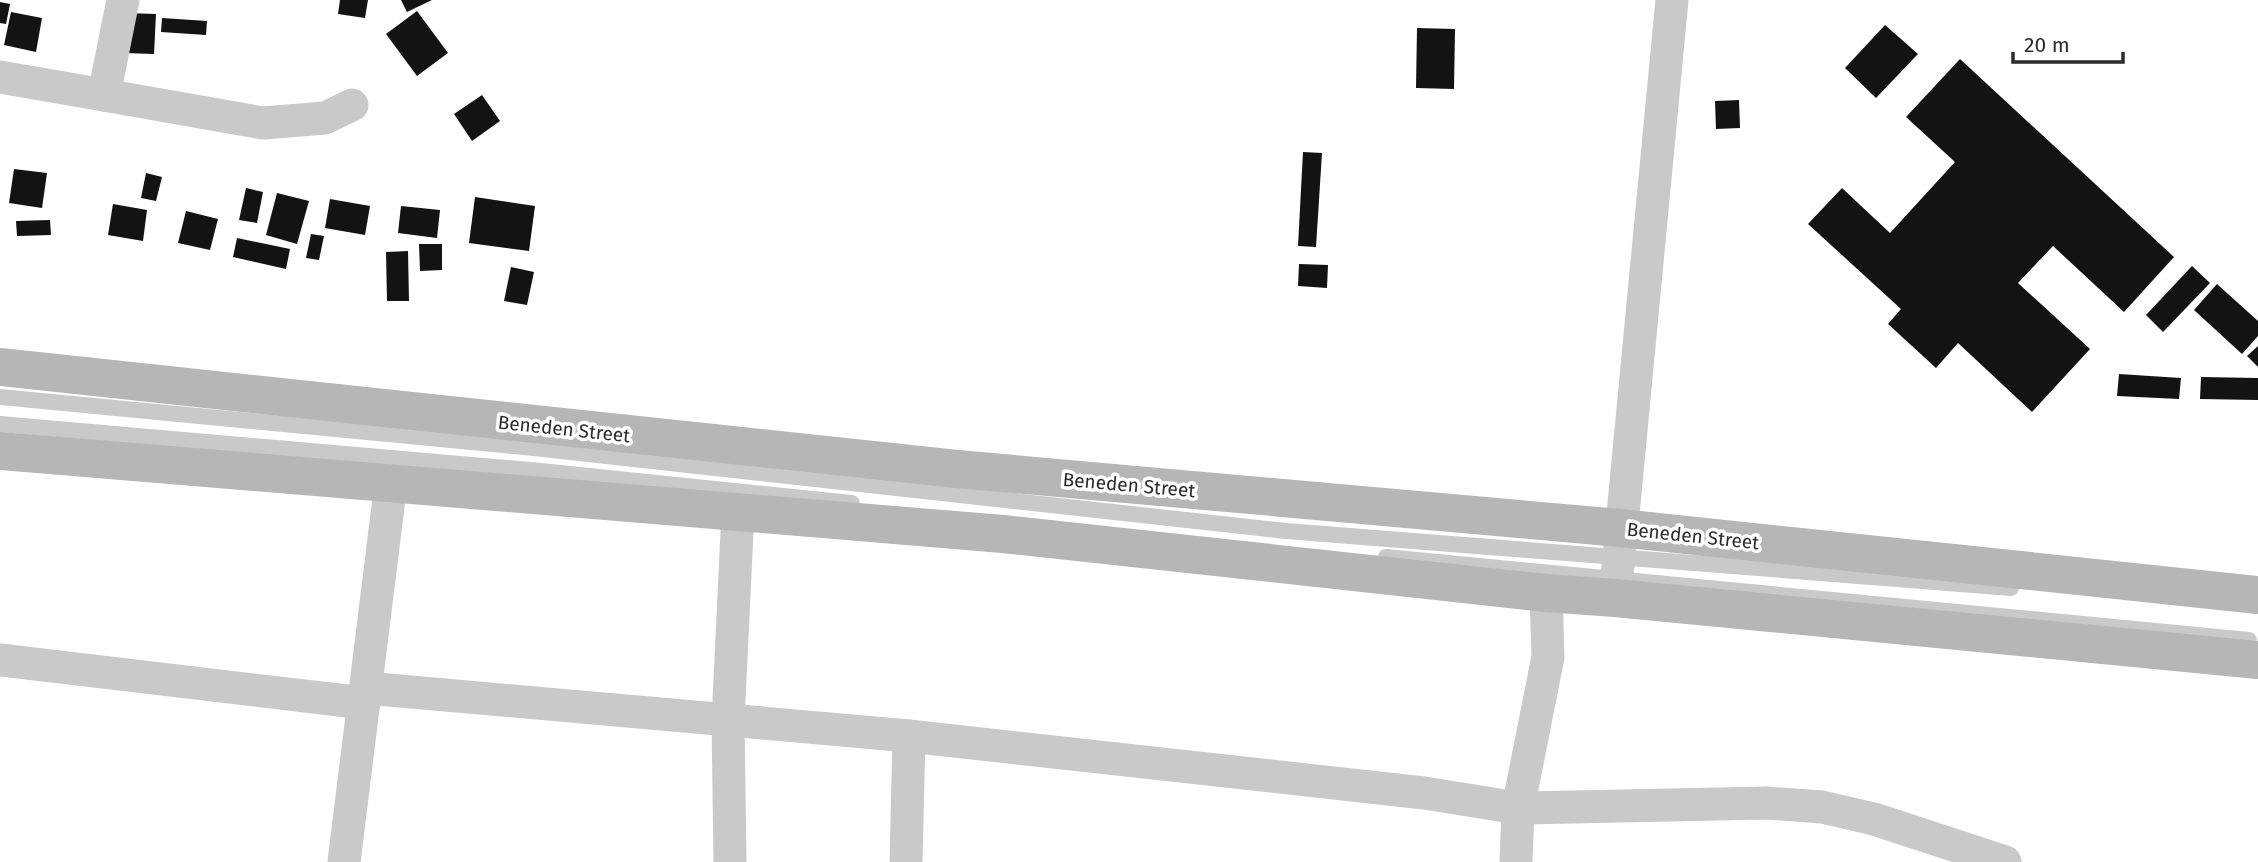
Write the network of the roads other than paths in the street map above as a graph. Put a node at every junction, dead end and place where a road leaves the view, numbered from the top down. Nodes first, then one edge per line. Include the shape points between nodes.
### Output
1 (123, 0) edge
2 (1672, 0) edge
3 (0, 78) edge
4 (104, 95) junction
5 (352, 105) dead end
6 (0, 367) edge
7 (0, 397) edge
8 (0, 424) edge
9 (0, 451) edge
10 (391, 482) junction
11 (874, 505) dead end
12 (738, 511) junction
13 (998, 517) dead end
14 (1066, 525) dead end
15 (1369, 555) dead end
16 (1617, 565) junction
17 (2022, 589) dead end
18 (1546, 593) junction
19 (2258, 595) edge
20 (2258, 641) edge
21 (0, 660) edge
22 (2258, 660) edge
23 (365, 695) junction
24 (727, 720) junction
25 (909, 736) junction
26 (1518, 808) junction
27 (344, 862) edge
28 (730, 862) edge
29 (906, 862) edge
30 (1516, 862) edge
31 (2005, 862) edge

1 - 4 street
2 - 16 street
3 - 4 street
4 - 5 street via 263,123 325,118
6 - 16 main road, Beneden Street via 957,469
7 - 16 lane via 534,448
8 - 11 lane
9 - 10 main road, Beneden Street
10 - 12 main road, Beneden Street
10 - 23 street
12 - 18 main road, Beneden Street
12 - 24 street
13 - 14 lane
15 - 16 lane
16 - 17 lane
16 - 18 main road, Beneden Street
16 - 19 main road, Beneden Street
16 - 20 lane
16 - 22 main road, Beneden Street
18 - 26 street via 1548,657
21 - 23 street
23 - 24 street
23 - 27 street
24 - 25 street
24 - 28 street
25 - 26 street via 1424,793
25 - 29 street
26 - 30 street
26 - 31 street via 1767,803 1822,807

